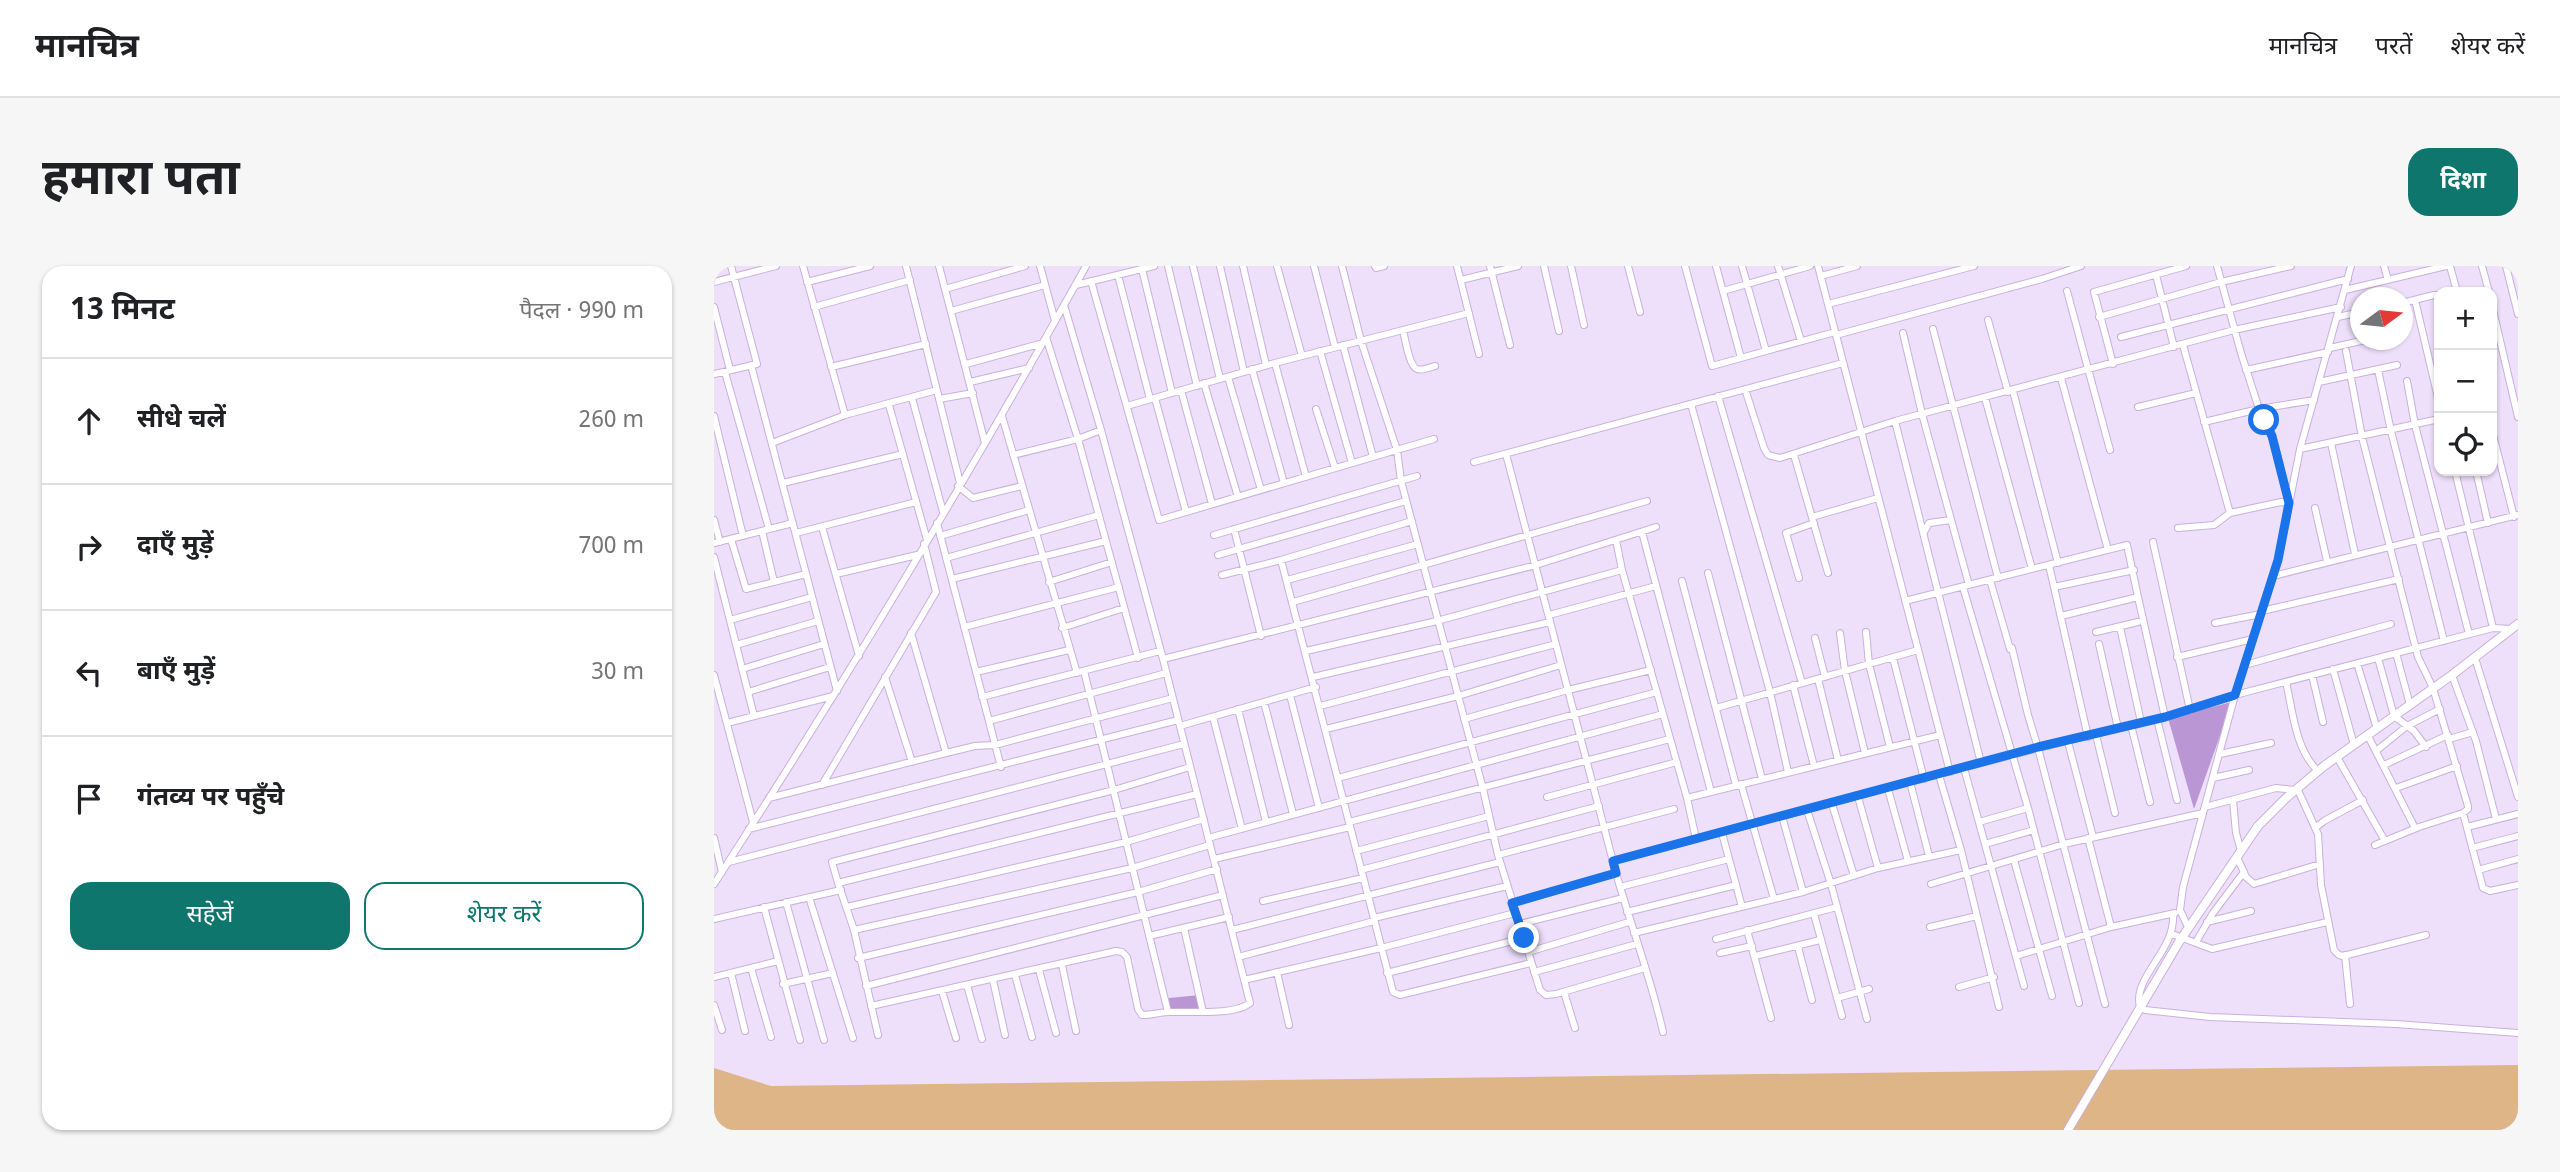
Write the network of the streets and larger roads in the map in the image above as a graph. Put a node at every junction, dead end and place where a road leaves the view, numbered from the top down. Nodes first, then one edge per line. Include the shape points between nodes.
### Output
1 (731, 266) edge
2 (776, 266) edge
3 (803, 266) edge
4 (870, 266) edge
5 (906, 266) edge
6 (939, 266) edge
7 (1025, 266) edge
8 (1040, 266) edge
9 (1086, 266) edge
10 (1154, 266) edge
11 (1168, 266) edge
12 (1193, 266) edge
13 (1220, 266) edge
14 (1243, 266) edge
15 (1278, 266) edge
16 (1314, 266) edge
17 (1342, 266) edge
18 (1375, 266) edge
19 (1384, 266) edge
20 (1457, 266) edge
21 (1518, 266) edge
22 (1544, 266) edge
23 (1571, 266) edge
24 (1628, 266) edge
25 (1685, 266) edge
26 (1716, 266) edge
27 (1742, 266) edge
28 (1778, 266) edge
29 (1810, 266) edge
30 (1818, 266) edge
31 (1857, 266) edge
32 (1974, 266) edge
33 (2081, 266) edge
34 (2186, 266) edge
35 (2217, 266) edge
36 (2291, 266) edge
37 (2351, 266) edge
38 (2384, 266) edge
39 (2448, 266) edge
40 (2482, 266) edge
41 (2505, 266) edge
42 (755, 269) edge
43 (1142, 269) junction
44 (1491, 269) edge
45 (1781, 274) junction
46 (1118, 275) junction
47 (2156, 275) junction
48 (1821, 276) junction
49 (734, 278) junction
50 (2348, 279) junction
51 (910, 280) junction
52 (1461, 280) junction
53 (2388, 280) junction
54 (1091, 281) junction
55 (714, 282) edge
56 (807, 282) junction
57 (2221, 282) junction
58 (1747, 284) junction
59 (1045, 285) junction
60 (1076, 285) junction
61 (2455, 287) edge
62 (2488, 287) edge
63 (946, 289) junction
64 (2345, 290) junction
65 (1723, 291) junction
66 (2067, 291) dead end
67 (2434, 296) edge
68 (2162, 299) junction
69 (2415, 300) joint
70 (1828, 304) junction
71 (1064, 305) junction
72 (714, 307) edge
73 (814, 307) junction
74 (2341, 307) junction
75 (2228, 308) junction
76 (951, 311) junction
77 (1640, 312) dead end
78 (1469, 313) junction
79 (2350, 314) edge
80 (2518, 314) edge
81 (2099, 317) junction
82 (2338, 317) junction
83 (1988, 320) dead end
84 (1055, 321) junction
85 (2168, 323) junction
86 (1584, 325) dead end
87 (2497, 327) edge
88 (1933, 329) dead end
89 (1403, 330) junction
90 (2234, 330) junction
91 (1559, 331) dead end
92 (1836, 333) junction
93 (1903, 333) dead end
94 (2121, 337) dead end
95 (1044, 340) junction
96 (1361, 341) junction
97 (1801, 341) junction
98 (926, 344) junction
99 (2350, 344) edge
100 (1510, 345) dead end
101 (2183, 345) junction
102 (1339, 346) junction
103 (2174, 347) junction
104 (2329, 350) junction
105 (1320, 351) junction
106 (1766, 351) junction
107 (2346, 351) dead end
108 (1479, 354) dead end
109 (1302, 356) junction
110 (1741, 358) junction
111 (1275, 363) junction
112 (1843, 363) junction
113 (966, 364) junction
114 (2113, 364) junction
115 (751, 365) junction
116 (1266, 365) junction
117 (2398, 365) dead end
118 (831, 366) junction
119 (1435, 366) dead end
120 (1029, 368) junction
121 (1252, 369) junction
122 (2246, 370) junction
123 (2378, 370) junction
124 (727, 371) junction
125 (2089, 371) junction
126 (1244, 372) junction
127 (714, 374) edge
128 (2351, 376) junction
129 (1224, 378) junction
130 (2061, 378) junction
131 (2407, 380) dead end
132 (2434, 381) edge
133 (971, 382) junction
134 (2319, 382) junction
135 (1200, 384) junction
136 (1745, 389) junction
137 (937, 390) junction
138 (1181, 390) junction
139 (2011, 391) junction
140 (973, 393) junction
141 (1172, 393) junction
142 (2196, 393) junction
143 (1718, 396) junction
144 (912, 398) junction
145 (1153, 398) junction
146 (1985, 398) junction
147 (939, 399) junction
148 (2314, 400) junction
149 (1691, 404) junction
150 (889, 405) junction
151 (1127, 406) junction
152 (1952, 407) junction
153 (2138, 407) dead end
154 (1316, 409) dead end
155 (2259, 409) junction
156 (1922, 414) junction
157 (845, 415) junction
158 (714, 416) edge
159 (1002, 416) junction
160 (2518, 417) edge
161 (2434, 420) edge
162 (1895, 421) junction
163 (2204, 422) junction
164 (2415, 425) junction
165 (1101, 430) junction
166 (1862, 431) junction
167 (2391, 431) junction
168 (2362, 437) junction
169 (1078, 439) junction
170 (1434, 439) dead end
171 (772, 443) junction
172 (985, 443) junction
173 (2332, 443) junction
174 (2300, 449) junction
175 (2497, 449) edge
176 (1397, 450) junction
177 (2110, 450) dead end
178 (903, 454) junction
179 (1506, 454) junction
180 (1013, 455) junction
181 (1794, 455) junction
182 (1373, 457) junction
183 (1474, 462) dead end
184 (1352, 463) junction
185 (1335, 468) junction
186 (1417, 476) dead end
187 (2456, 476) edge
188 (2477, 476) edge
189 (1306, 477) junction
190 (1401, 481) junction
191 (783, 483) junction
192 (1284, 483) junction
193 (959, 485) junction
194 (1022, 486) junction
195 (1261, 490) junction
196 (1238, 497) junction
197 (1878, 498) junction
198 (1406, 501) junction
199 (1647, 501) dead end
200 (916, 502) junction
201 (2289, 502) junction
202 (1213, 504) junction
203 (2315, 508) dead end
204 (1029, 510) junction
205 (943, 512) junction
206 (1186, 512) junction
207 (2230, 513) junction
208 (1099, 515) junction
209 (2516, 516) edge
210 (714, 520) edge
211 (1813, 520) junction
212 (1951, 520) junction
213 (1412, 521) junction
214 (793, 523) junction
215 (937, 523) junction
216 (2488, 523) junction
217 (822, 527) junction
218 (1656, 527) dead end
219 (2178, 528) dead end
220 (2468, 528) junction
221 (1234, 529) junction
222 (765, 530) junction
223 (1642, 532) junction
224 (1924, 532) junction
225 (796, 533) junction
226 (1035, 534) junction
227 (2443, 534) junction
228 (1214, 535) dead end
229 (1528, 535) junction
230 (743, 536) junction
231 (940, 537) junction
232 (731, 539) junction
233 (1616, 540) junction
234 (2420, 540) junction
235 (1106, 541) junction
236 (717, 542) edge
237 (925, 542) junction
238 (2153, 542) dead end
239 (1418, 544) junction
240 (2389, 547) junction
241 (1239, 550) junction
242 (2108, 550) junction
243 (2356, 554) junction
244 (917, 555) junction
245 (1218, 555) dead end
246 (714, 558) edge
247 (946, 558) junction
248 (1042, 558) junction
249 (1281, 560) junction
250 (2327, 561) junction
251 (1112, 562) junction
252 (2058, 563) junction
253 (1423, 565) junction
254 (1536, 565) junction
255 (2049, 565) junction
256 (1244, 569) junction
257 (2032, 569) junction
258 (1622, 570) junction
259 (2134, 570) junction
260 (1708, 573) dead end
261 (1828, 573) dead end
262 (806, 574) junction
263 (836, 574) junction
264 (1222, 575) dead end
265 (2273, 576) junction
266 (1799, 578) dead end
267 (951, 579) junction
268 (1994, 579) junction
269 (2399, 579) junction
270 (1287, 580) junction
271 (1682, 581) dead end
272 (774, 582) junction
273 (1049, 582) junction
274 (1656, 586) junction
275 (1966, 586) junction
276 (1119, 587) junction
277 (2054, 587) junction
278 (1542, 592) junction
279 (1940, 592) junction
280 (1430, 593) junction
281 (1630, 593) junction
282 (812, 597) junction
283 (2138, 597) junction
284 (1905, 601) junction
285 (1293, 602) junction
286 (1055, 603) junction
287 (1124, 608) junction
288 (2261, 612) junction
289 (2061, 616) junction
290 (1549, 618) junction
291 (730, 620) junction
292 (818, 621) junction
293 (1437, 621) junction
294 (2138, 622) dead end
295 (2215, 623) dead end
296 (2392, 624) dead end
297 (1300, 625) junction
298 (2515, 626) edge
299 (964, 627) junction
300 (2120, 627) junction
301 (1062, 628) junction
302 (2493, 628) junction
303 (1866, 632) dead end
304 (2096, 632) dead end
305 (911, 633) junction
306 (1840, 633) dead end
307 (2469, 634) junction
308 (1261, 636) junction
309 (1815, 638) dead end
310 (2253, 639) junction
311 (2444, 641) junction
312 (1556, 644) junction
313 (2099, 644) dead end
314 (736, 645) junction
315 (824, 645) junction
316 (1443, 645) junction
317 (2416, 648) junction
318 (1069, 650) junction
319 (1918, 650) junction
320 (1160, 651) junction
321 (1307, 651) junction
322 (2396, 653) junction
323 (859, 656) junction
324 (2177, 657) junction
325 (1138, 658) junction
326 (1893, 658) junction
327 (2378, 658) junction
328 (2474, 658) junction
329 (1163, 659) junction
330 (2357, 663) junction
331 (1562, 664) junction
332 (1869, 664) junction
333 (2245, 665) junction
334 (830, 667) junction
335 (742, 669) junction
336 (1651, 670) junction
337 (2333, 670) junction
338 (1084, 671) junction
339 (1844, 671) junction
340 (976, 672) junction
341 (1451, 672) junction
342 (1077, 673) junction
343 (1166, 673) junction
344 (2312, 675) junction
345 (2452, 675) junction
346 (714, 676) edge
347 (885, 677) junction
348 (1313, 677) junction
349 (1822, 678) junction
350 (2286, 682) junction
351 (1802, 683) junction
352 (1793, 685) junction
353 (1315, 687) junction
354 (2433, 688) junction
355 (1568, 690) junction
356 (748, 692) junction
357 (1657, 692) junction
358 (1770, 692) junction
359 (835, 693) junction
360 (1090, 693) junction
361 (1290, 695) junction
362 (2235, 695) junction
363 (1458, 696) junction
364 (982, 697) junction
365 (1173, 698) junction
366 (1741, 699) junction
367 (1264, 702) junction
368 (2410, 705) junction
369 (1320, 706) junction
370 (1716, 708) junction
371 (1238, 709) junction
372 (2440, 709) junction
373 (2190, 710) junction
374 (1575, 714) junction
375 (1663, 714) junction
376 (754, 716) junction
377 (1213, 716) junction
378 (2394, 716) junction
379 (1097, 717) junction
380 (2161, 718) junction
381 (1464, 719) junction
382 (989, 721) junction
383 (2141, 722) junction
384 (2323, 722) dead end
385 (727, 723) junction
386 (1179, 723) junction
387 (2131, 725) junction
388 (2407, 726) junction
389 (1326, 729) junction
390 (2118, 729) junction
391 (2377, 729) junction
392 (2473, 732) junction
393 (1940, 735) junction
394 (2096, 735) junction
395 (2368, 736) junction
396 (2088, 737) junction
397 (2449, 737) junction
398 (1581, 738) junction
399 (1670, 739) junction
400 (1102, 741) junction
401 (1915, 741) junction
402 (2068, 742) junction
403 (1469, 743) junction
404 (2271, 743) dead end
405 (1184, 744) junction
406 (995, 745) junction
407 (2354, 745) junction
408 (1890, 747) junction
409 (2038, 747) junction
410 (2426, 747) junction
411 (2376, 751) junction
412 (946, 753) junction
413 (1865, 754) junction
414 (2220, 754) junction
415 (2011, 755) junction
416 (2337, 757) junction
417 (1838, 760) junction
418 (1587, 761) junction
419 (912, 762) junction
420 (1677, 762) junction
421 (1981, 763) junction
422 (1109, 765) junction
423 (2384, 765) junction
424 (2458, 765) junction
425 (1000, 766) junction
426 (1477, 766) junction
427 (1814, 766) junction
428 (1190, 767) junction
429 (1964, 768) junction
430 (2249, 770) dead end
431 (2318, 771) junction
432 (1788, 772) junction
433 (1950, 772) junction
434 (1938, 775) junction
435 (1338, 778) junction
436 (2213, 778) junction
437 (1762, 779) junction
438 (1924, 779) junction
439 (1910, 782) junction
440 (1593, 784) junction
441 (822, 785) junction
442 (1739, 785) junction
443 (2396, 788) junction
444 (1483, 789) junction
445 (1888, 789) junction
446 (2296, 789) junction
447 (1114, 790) junction
448 (1711, 792) junction
449 (1197, 794) junction
450 (1547, 797) dead end
451 (1858, 797) junction
452 (2518, 797) edge
453 (769, 798) junction
454 (1687, 798) junction
455 (2177, 800) dead end
456 (2233, 800) junction
457 (2363, 800) junction
458 (1344, 801) junction
459 (2150, 802) dead end
460 (1832, 803) junction
461 (1599, 806) junction
462 (1318, 808) junction
463 (2028, 808) junction
464 (1674, 809) dead end
465 (1807, 810) junction
466 (2204, 810) junction
467 (2115, 813) dead end
468 (2463, 813) junction
469 (1293, 814) junction
470 (2518, 814) edge
471 (1119, 815) junction
472 (1489, 816) junction
473 (1782, 816) junction
474 (1204, 819) junction
475 (2496, 819) junction
476 (1266, 822) junction
477 (1979, 822) junction
478 (1350, 824) junction
479 (751, 826) junction
480 (1753, 826) junction
481 (1604, 827) junction
482 (2467, 827) junction
483 (2315, 828) junction
484 (2416, 828) junction
485 (1242, 829) junction
486 (2034, 830) junction
487 (1722, 833) junction
488 (1494, 835) junction
489 (2518, 836) edge
490 (714, 838) edge
491 (2090, 838) junction
492 (1696, 839) junction
493 (1209, 841) junction
494 (2385, 841) junction
495 (1126, 842) junction
496 (1985, 844) junction
497 (2064, 844) junction
498 (2375, 845) dead end
499 (2472, 848) junction
500 (1961, 850) junction
501 (1356, 851) junction
502 (2039, 852) junction
503 (2239, 854) junction
504 (1929, 856) junction
505 (1499, 858) junction
506 (1214, 859) junction
507 (1729, 859) junction
508 (2518, 859) edge
509 (2014, 860) junction
510 (1613, 861) junction
511 (1908, 861) junction
512 (2320, 864) junction
513 (721, 866) edge
514 (1992, 866) junction
515 (1132, 867) junction
516 (1878, 868) junction
517 (1217, 869) junction
518 (1361, 870) junction
519 (2478, 870) junction
520 (2244, 872) junction
521 (1616, 873) junction
522 (1966, 875) junction
523 (1854, 876) junction
524 (1363, 878) junction
525 (714, 884) edge
526 (1830, 884) junction
527 (1931, 884) dead end
528 (1736, 885) junction
529 (2518, 885) edge
530 (840, 886) junction
531 (1507, 886) junction
532 (1620, 887) junction
533 (1138, 892) junction
534 (1803, 892) junction
535 (1223, 895) junction
536 (808, 897) junction
537 (1368, 897) junction
538 (1623, 898) junction
539 (1774, 899) junction
540 (1263, 901) dead end
541 (786, 902) junction
542 (1512, 903) junction
543 (764, 907) junction
544 (848, 907) junction
545 (1837, 907) junction
546 (1742, 908) junction
547 (2251, 911) dead end
548 (1627, 912) junction
549 (2177, 912) junction
550 (1515, 913) junction
551 (1814, 914) junction
552 (1144, 915) junction
553 (1977, 916) junction
554 (1229, 917) junction
555 (714, 919) edge
556 (1374, 920) junction
557 (1629, 922) junction
558 (2207, 922) junction
559 (2327, 922) junction
560 (1520, 924) junction
561 (1930, 927) dead end
562 (2111, 927) junction
563 (2188, 927) junction
564 (1184, 929) junction
565 (854, 930) junction
566 (1232, 930) junction
567 (1747, 930) junction
568 (1634, 933) junction
569 (2087, 934) junction
570 (2172, 934) junction
571 (2426, 935) dead end
572 (1149, 936) junction
573 (2182, 937) junction
574 (1524, 938) junction
575 (1716, 939) dead end
576 (1820, 940) junction
577 (2063, 941) junction
578 (2196, 942) junction
579 (1637, 944) junction
580 (1752, 946) junction
581 (1798, 947) junction
582 (1381, 948) junction
583 (2039, 948) junction
584 (1528, 952) junction
585 (1720, 953) dead end
586 (2345, 955) junction
587 (2016, 956) junction
588 (1238, 957) junction
589 (1755, 957) junction
590 (858, 958) junction
591 (778, 961) junction
592 (1531, 963) junction
593 (1062, 965) junction
594 (751, 968) junction
595 (1644, 968) junction
596 (1039, 970) junction
597 (1277, 972) junction
598 (1534, 972) junction
599 (731, 973) junction
600 (833, 973) junction
601 (1387, 973) junction
602 (1015, 975) junction
603 (714, 977) edge
604 (1994, 977) junction
605 (993, 980) junction
606 (1244, 980) junction
607 (808, 981) junction
608 (783, 984) junction
609 (967, 985) junction
610 (866, 986) junction
611 (2024, 986) dead end
612 (1959, 987) dead end
613 (1869, 989) dead end
614 (942, 991) junction
615 (1860, 991) junction
616 (1564, 992) junction
617 (2052, 996) dead end
618 (1837, 998) junction
619 (1812, 1000) dead end
620 (2079, 1003) dead end
621 (714, 1004) edge
622 (2105, 1004) dead end
623 (2350, 1004) dead end
624 (871, 1006) junction
625 (1999, 1007) dead end
626 (2140, 1007) junction
627 (1168, 1012) junction
628 (1203, 1012) junction
629 (1842, 1016) dead end
630 (1771, 1018) dead end
631 (1867, 1019) dead end
632 (1289, 1024) dead end
633 (1575, 1028) dead end
634 (722, 1030) dead end
635 (745, 1031) dead end
636 (1076, 1031) dead end
637 (1663, 1032) dead end
638 (1056, 1033) dead end
639 (2518, 1033) edge
640 (878, 1035) dead end
641 (1005, 1035) dead end
642 (771, 1037) dead end
643 (1032, 1037) dead end
644 (853, 1038) dead end
645 (956, 1038) dead end
646 (800, 1040) dead end
647 (824, 1040) dead end
648 (982, 1040) dead end
649 (2068, 1130) edge

1 - 49 street
2 - 42 street
3 - 56 street
4 - 56 street
5 - 51 street
6 - 63 street
7 - 63 street
8 - 59 street
9 - 60 street
10 - 43 street
11 - 135 street
12 - 129 street
13 - 126 street
14 - 116 street
15 - 109 street
16 - 102 street
17 - 96 street
18 - 19 street
20 - 52 street
21 - 44 street
22 - 91 street
23 - 86 street
24 - 77 street
25 - 110 street via 1712,366
26 - 65 street
27 - 58 street
28 - 45 street
29 - 45 street
30 - 48 street
31 - 48 street
32 - 70 street
33 - 92 street
34 - 47 street
35 - 57 street
36 - 57 street
37 - 50 street
38 - 53 street
39 - 53 street
39 - 61 street
40 - 62 street
41 - 80 street
42 - 49 street
43 - 46 street
43 - 141 street
44 - 52 street
44 - 100 street
45 - 58 street
45 - 97 street
46 - 54 street
46 - 145 street
47 - 68 street
47 - 81 street via 2094,292
48 - 70 street
49 - 55 street
49 - 115 street via 757,364
50 - 64 street
50 - 75 street
51 - 73 street
51 - 98 street
52 - 78 street
53 - 64 street
54 - 60 street
54 - 151 street
56 - 73 street
57 - 68 street
57 - 75 street
58 - 65 street
58 - 106 street
59 - 76 street
59 - 84 street
60 - 71 street
63 - 76 street
64 - 74 street
65 - 110 street
66 - 125 street
67 - 69 street
68 - 81 street
68 - 85 street
69 - 132 street
70 - 92 street
71 - 84 street
71 - 165 street
72 - 124 street
73 - 118 street
74 - 82 street
74 - 90 street
75 - 85 street
75 - 90 street
76 - 113 street
78 - 89 street
78 - 108 street
79 - 82 street
81 - 114 street
82 - 104 street
83 - 139 street
84 - 95 street
85 - 94 street
85 - 103 street
87 - 160 street
88 - 152 street
89 - 96 street
89 - 119 street via 1414,367
90 - 101 street
90 - 122 street
92 - 97 street
92 - 112 street
93 - 156 street
95 - 113 street
95 - 120 street
95 - 169 street
96 - 102 street
96 - 176 street
97 - 106 street
98 - 118 street
98 - 137 street
99 - 104 street
101 - 103 street
101 - 142 street
102 - 105 street
102 - 182 street
103 - 114 street
104 - 122 street
104 - 134 street
105 - 109 street
105 - 184 street
106 - 110 street
107 - 128 street
109 - 111 street
111 - 116 street
111 - 189 street
112 - 136 street
112 - 166 street
113 - 133 street
114 - 125 street
115 - 124 street
115 - 171 street
116 - 121 street
117 - 123 street
118 - 157 street
120 - 133 street
120 - 159 street
121 - 126 street
121 - 192 street
122 - 155 street
123 - 128 street
123 - 167 street
124 - 127 street
124 - 222 street
125 - 130 street
125 - 177 street
126 - 129 street
128 - 134 street
128 - 168 street
129 - 135 street
129 - 195 street
130 - 139 street
130 - 242 street
131 - 164 street
133 - 140 street
134 - 148 street
135 - 138 street
135 - 196 street
136 - 143 street
136 - 181 street via 1768,455
137 - 144 street
137 - 147 street
138 - 141 street
138 - 202 street
139 - 146 street
139 - 252 street
140 - 147 street
140 - 172 street
141 - 145 street
142 - 153 street
142 - 163 street
143 - 149 street
143 - 351 street
144 - 150 street
144 - 205 street
145 - 151 street
145 - 206 street
146 - 152 street
146 - 257 street
147 - 193 street
148 - 155 street
148 - 174 street
149 - 179 street
149 - 358 street
150 - 157 street
150 - 178 street
151 - 206 street via 1159,520
152 - 156 street
152 - 268 street
154 - 185 street
155 - 163 street
155 - 201 street via 2272,436
156 - 162 street
156 - 212 street
157 - 171 street
158 - 230 street
159 - 172 street
159 - 180 street
161 - 164 street
162 - 166 street
162 - 224 street
163 - 207 street
164 - 167 street
164 - 227 street
165 - 169 street
165 - 320 street
166 - 181 street
166 - 197 street
167 - 168 street
167 - 234 street
168 - 173 street
168 - 240 street
169 - 180 street
169 - 208 street
170 - 176 street
171 - 191 street
172 - 193 street
173 - 174 street
173 - 243 street
174 - 201 street
175 - 209 street
176 - 182 street
176 - 190 street
178 - 191 street
178 - 200 street
179 - 183 street
179 - 229 street
180 - 194 street
181 - 211 street
182 - 184 street
184 - 185 street
185 - 189 street
186 - 190 street
187 - 220 street
188 - 216 street
189 - 192 street
190 - 198 street
190 - 221 street
191 - 214 street
192 - 195 street
193 - 194 street via 973,498
193 - 205 street
194 - 204 street
195 - 196 street
196 - 202 street
197 - 211 street
197 - 284 street
198 - 213 street
198 - 241 street
199 - 229 street
200 - 217 street
200 - 237 street
201 - 207 street
201 - 265 street
202 - 206 street
203 - 250 street
204 - 226 street
204 - 231 street
205 - 215 street
207 - 219 street via 2214,525
208 - 226 street
208 - 235 street
209 - 216 street
210 - 236 street
211 - 261 street
211 - 266 street via 1786,533
212 - 224 street via 1929,523
212 - 275 street
213 - 239 street
213 - 249 street
214 - 222 street
214 - 225 street
215 - 231 street
215 - 237 street
216 - 220 street
217 - 225 street
217 - 263 street
218 - 223 street
220 - 227 street
220 - 302 street
221 - 228 street
221 - 241 street
222 - 230 street
222 - 272 street
223 - 233 street
223 - 274 street
224 - 279 street
225 - 262 street
226 - 247 street
226 - 248 street
227 - 234 street
227 - 307 street
229 - 253 street
229 - 254 street
230 - 232 street
231 - 247 street
232 - 236 street
232 - 272 street via 746,589
233 - 254 street
233 - 258 street
234 - 240 street
234 - 311 street
235 - 248 street
235 - 251 street
237 - 244 street
237 - 305 street via 936,592
238 - 324 street
239 - 253 street
239 - 270 street
240 - 243 street
240 - 269 street
241 - 245 street
241 - 256 street
242 - 252 street
242 - 259 street via 2127,545
243 - 250 street
244 - 263 street
244 - 323 street
246 - 291 street
247 - 267 street
248 - 267 street
248 - 273 street
249 - 256 street
249 - 270 street
250 - 265 street
251 - 273 street
251 - 276 street
252 - 255 street
253 - 280 street
253 - 285 street
254 - 278 street
254 - 280 street
255 - 257 street
255 - 277 street
256 - 264 street
256 - 308 street
257 - 268 street
258 - 278 street
258 - 281 street
259 - 277 street
259 - 283 street
260 - 366 street
262 - 272 street
262 - 282 street
263 - 323 street
265 - 288 street
267 - 299 street
268 - 275 street
268 - 409 street
269 - 288 street
269 - 317 street
270 - 285 street
271 - 370 street
273 - 286 street
274 - 281 street
274 - 448 street
275 - 279 street
275 - 415 street
276 - 286 street
276 - 287 street
277 - 289 street
278 - 290 street
278 - 293 street
279 - 284 street
279 - 421 street
280 - 293 street
280 - 297 street
281 - 290 street
281 - 336 street
282 - 291 street
282 - 292 street
283 - 289 street
283 - 380 street
284 - 319 street
285 - 297 street
286 - 299 street
286 - 301 street
287 - 301 street
287 - 325 street
288 - 295 street
288 - 310 street
289 - 396 street
290 - 312 street
290 - 316 street
291 - 314 street
292 - 314 street
292 - 315 street
293 - 316 street
293 - 321 street
294 - 300 street
296 - 333 street
297 - 308 street
297 - 321 street
298 - 302 street
298 - 328 street
299 - 340 street
300 - 304 street
300 - 383 street
301 - 318 street
302 - 307 street
303 - 332 street
305 - 347 street
305 - 412 street
306 - 339 street
307 - 311 street
308 - 329 street
309 - 349 street
310 - 324 street
310 - 333 street
311 - 317 street
312 - 331 street
312 - 341 street
313 - 390 street
314 - 335 street
315 - 334 street
315 - 335 street
316 - 341 street
316 - 348 street
317 - 322 street
317 - 354 street
318 - 340 street
318 - 342 street
319 - 326 street
319 - 393 street
320 - 325 street
320 - 329 street
321 - 348 street
322 - 327 street
322 - 368 street
323 - 359 street
324 - 373 street
325 - 338 street
326 - 332 street
326 - 401 street
327 - 330 street
327 - 378 street
328 - 345 street
328 - 452 street
329 - 343 street
330 - 337 street
330 - 391 street
331 - 355 street
331 - 363 street
332 - 339 street
332 - 408 street
333 - 362 street
334 - 356 street
334 - 359 street
335 - 356 street
336 - 355 street
336 - 357 street
337 - 344 street
337 - 407 street
338 - 342 street
338 - 360 street
339 - 349 street
339 - 413 street
340 - 364 street
341 - 363 street
341 - 369 street
342 - 364 street
343 - 360 street
343 - 365 street
344 - 350 street
344 - 384 street
345 - 354 street
345 - 392 street
346 - 385 street
347 - 419 street
347 - 441 street
348 - 353 street
349 - 351 street
349 - 417 street
350 - 362 street
350 - 431 street via 2305,756
351 - 352 street
352 - 358 street
352 - 427 street
353 - 361 street
353 - 369 street
354 - 368 street
354 - 372 street
355 - 374 street
355 - 381 street
356 - 376 street
357 - 374 street
357 - 375 street
358 - 366 street
358 - 432 street
359 - 376 street
359 - 453 street
360 - 379 street
360 - 382 street
361 - 367 street
361 - 462 street
362 - 373 street
362 - 414 street
363 - 381 street
363 - 389 street
364 - 382 street
365 - 379 street
365 - 386 street
366 - 370 street
366 - 437 street
367 - 371 street
367 - 469 street
368 - 378 street
369 - 389 street
370 - 442 street
371 - 377 street
371 - 476 street
372 - 388 street
372 - 397 street
373 - 380 street
374 - 398 street
374 - 403 street
375 - 398 street
375 - 399 street
376 - 385 street
377 - 386 street
377 - 485 street
378 - 388 street
378 - 391 street
379 - 400 street
379 - 406 street
380 - 383 street
380 - 455 street
381 - 403 street
382 - 406 street
383 - 387 street
385 - 479 street
386 - 400 street
386 - 405 street
387 - 390 street
387 - 459 street
388 - 410 street
388 - 411 street
389 - 435 street
390 - 394 street
391 - 395 street
392 - 397 street
392 - 475 street
393 - 401 street
393 - 433 street
394 - 396 street
394 - 467 street
395 - 407 street
395 - 411 street
396 - 402 street
397 - 410 street
397 - 424 street
398 - 418 street
398 - 426 street
399 - 418 street
399 - 420 street
400 - 422 street
400 - 425 street
401 - 408 street
401 - 438 street
402 - 409 street
402 - 491 street
403 - 426 street
403 - 435 street
404 - 414 street
405 - 422 street
405 - 428 street
406 - 412 street
406 - 425 street
407 - 416 street
408 - 413 street
409 - 415 street
409 - 497 street
410 - 423 street
411 - 423 street
412 - 419 street
413 - 417 street
414 - 436 street
415 - 421 street
415 - 463 street
416 - 431 street
416 - 457 street
417 - 427 street
418 - 440 street
418 - 444 street
419 - 441 street
420 - 440 street
420 - 454 street
421 - 429 street
422 - 447 street
422 - 513 street
423 - 443 street
424 - 443 street
424 - 468 street via 2468,806
425 - 479 street
426 - 444 street
426 - 458 street
427 - 432 street
428 - 447 street
428 - 449 street
429 - 433 street
429 - 477 street
430 - 436 street
431 - 446 street
432 - 437 street
433 - 434 street
434 - 438 street
434 - 500 street
435 - 458 street
436 - 466 street
437 - 442 street
438 - 439 street
439 - 445 street
439 - 504 street
440 - 450 street
440 - 461 street
441 - 453 street
442 - 448 street
442 - 480 street
443 - 484 street
444 - 472 street
444 - 478 street
445 - 451 street
445 - 511 street
446 - 456 street via 2276,788
446 - 483 street
446 - 503 street via 2258,826
447 - 471 street
447 - 530 street via 832,862
448 - 454 street
449 - 471 street
449 - 474 street
451 - 460 street
451 - 516 street
453 - 479 street
454 - 492 street
456 - 466 street
456 - 503 street
457 - 483 street
457 - 494 street
458 - 462 street
458 - 478 street
460 - 465 street
460 - 523 street
461 - 481 street
461 - 488 street
462 - 469 street
463 - 477 street
463 - 486 street
464 - 481 street
465 - 473 street
465 - 526 street
466 - 491 street
466 - 549 street
468 - 482 street
468 - 484 street
469 - 476 street
470 - 475 street
471 - 495 street
471 - 530 street
472 - 488 street
472 - 501 street
473 - 480 street
473 - 534 street
474 - 493 street
474 - 495 street
475 - 482 street
476 - 485 street
477 - 496 street
478 - 501 street
478 - 506 street
479 - 513 street
480 - 487 street
480 - 539 street
481 - 505 street
481 - 510 street
482 - 499 street
483 - 512 street
484 - 494 street
485 - 493 street
486 - 496 street
486 - 502 street
487 - 492 street
487 - 507 street
488 - 505 street
488 - 518 street
489 - 499 street
490 - 513 street
491 - 497 street
491 - 562 street
492 - 510 street
493 - 506 street
493 - 515 street
494 - 498 street
495 - 515 street
495 - 544 street
496 - 514 street
497 - 502 street
497 - 569 street
499 - 519 street
500 - 504 street
500 - 522 street
501 - 518 street
502 - 509 street
502 - 577 street
503 - 520 street
503 - 563 street
504 - 511 street
505 - 531 street
505 - 537 street
506 - 517 street
507 - 528 street
507 - 532 street
508 - 519 street
509 - 514 street
509 - 583 street
510 - 521 street
511 - 516 street
512 - 520 street via 2254,884
512 - 559 street
513 - 525 street
514 - 522 street
514 - 587 street
515 - 533 street
515 - 565 street
516 - 523 street
517 - 533 street
517 - 535 street
518 - 524 street
519 - 529 street via 2487,891
520 - 558 street
521 - 532 street
521 - 542 street
522 - 527 street
522 - 553 street
523 - 526 street
524 - 537 street
524 - 540 street
526 - 534 street
526 - 545 street
528 - 546 street
528 - 548 street
530 - 536 street
530 - 544 street
531 - 542 street
531 - 556 street
532 - 538 street
533 - 552 street
533 - 590 street
534 - 539 street
535 - 552 street
535 - 554 street
536 - 541 street
536 - 600 street
537 - 556 street
537 - 566 street
538 - 548 street
538 - 560 street
539 - 546 street
541 - 543 street
541 - 607 street
542 - 550 street
543 - 555 street
543 - 591 street
544 - 565 street
545 - 551 street
545 - 615 street
546 - 568 street
547 - 558 street
548 - 557 street
549 - 562 street
549 - 563 street
549 - 570 street
550 - 560 street
550 - 582 street
551 - 567 street
551 - 576 street
552 - 572 street
552 - 610 street
553 - 561 street
553 - 604 street
554 - 564 street
554 - 566 street
556 - 582 street
556 - 588 street
557 - 568 street
557 - 584 street
558 - 578 street
559 - 578 street via 2212,948
559 - 586 street via 2334,950
560 - 574 street
562 - 569 street
563 - 573 street
564 - 572 street
564 - 628 street
565 - 590 street
566 - 588 street
567 - 575 street
567 - 580 street
568 - 579 street
569 - 577 street
569 - 622 street
570 - 573 street
570 - 626 street via 2139,993
571 - 586 street
572 - 627 street
573 - 578 street
573 - 626 street
574 - 584 street
574 - 601 street
576 - 581 street
576 - 618 street
577 - 583 street
577 - 620 street
579 - 595 street
579 - 598 street
580 - 585 street
580 - 589 street
581 - 589 street
581 - 619 street
582 - 597 street
582 - 601 street
583 - 587 street
583 - 617 street
584 - 592 street
586 - 623 street
587 - 611 street
588 - 606 street
589 - 630 street
590 - 610 street
591 - 594 street
591 - 608 street
592 - 598 street
592 - 601 street via 1400,995 1393,992
593 - 596 street
593 - 627 street via 1122,952 1140,1013
593 - 636 street
594 - 599 street
594 - 642 street
595 - 616 street
595 - 637 street
596 - 602 street
596 - 638 street
597 - 606 street
597 - 632 street
598 - 616 street via 1543,994
599 - 603 street
599 - 635 street
600 - 607 street
600 - 644 street
602 - 605 street
602 - 643 street
604 - 612 street
604 - 625 street
605 - 609 street
605 - 641 street
606 - 628 street via 1248,1005
607 - 608 street
607 - 647 street
608 - 646 street
609 - 614 street
609 - 648 street
610 - 624 street
613 - 615 street
614 - 624 street
614 - 645 street
615 - 618 street
615 - 631 street
616 - 633 street
618 - 629 street
621 - 634 street
624 - 640 street
626 - 639 street via 2210,1017
626 - 649 street
627 - 628 street

